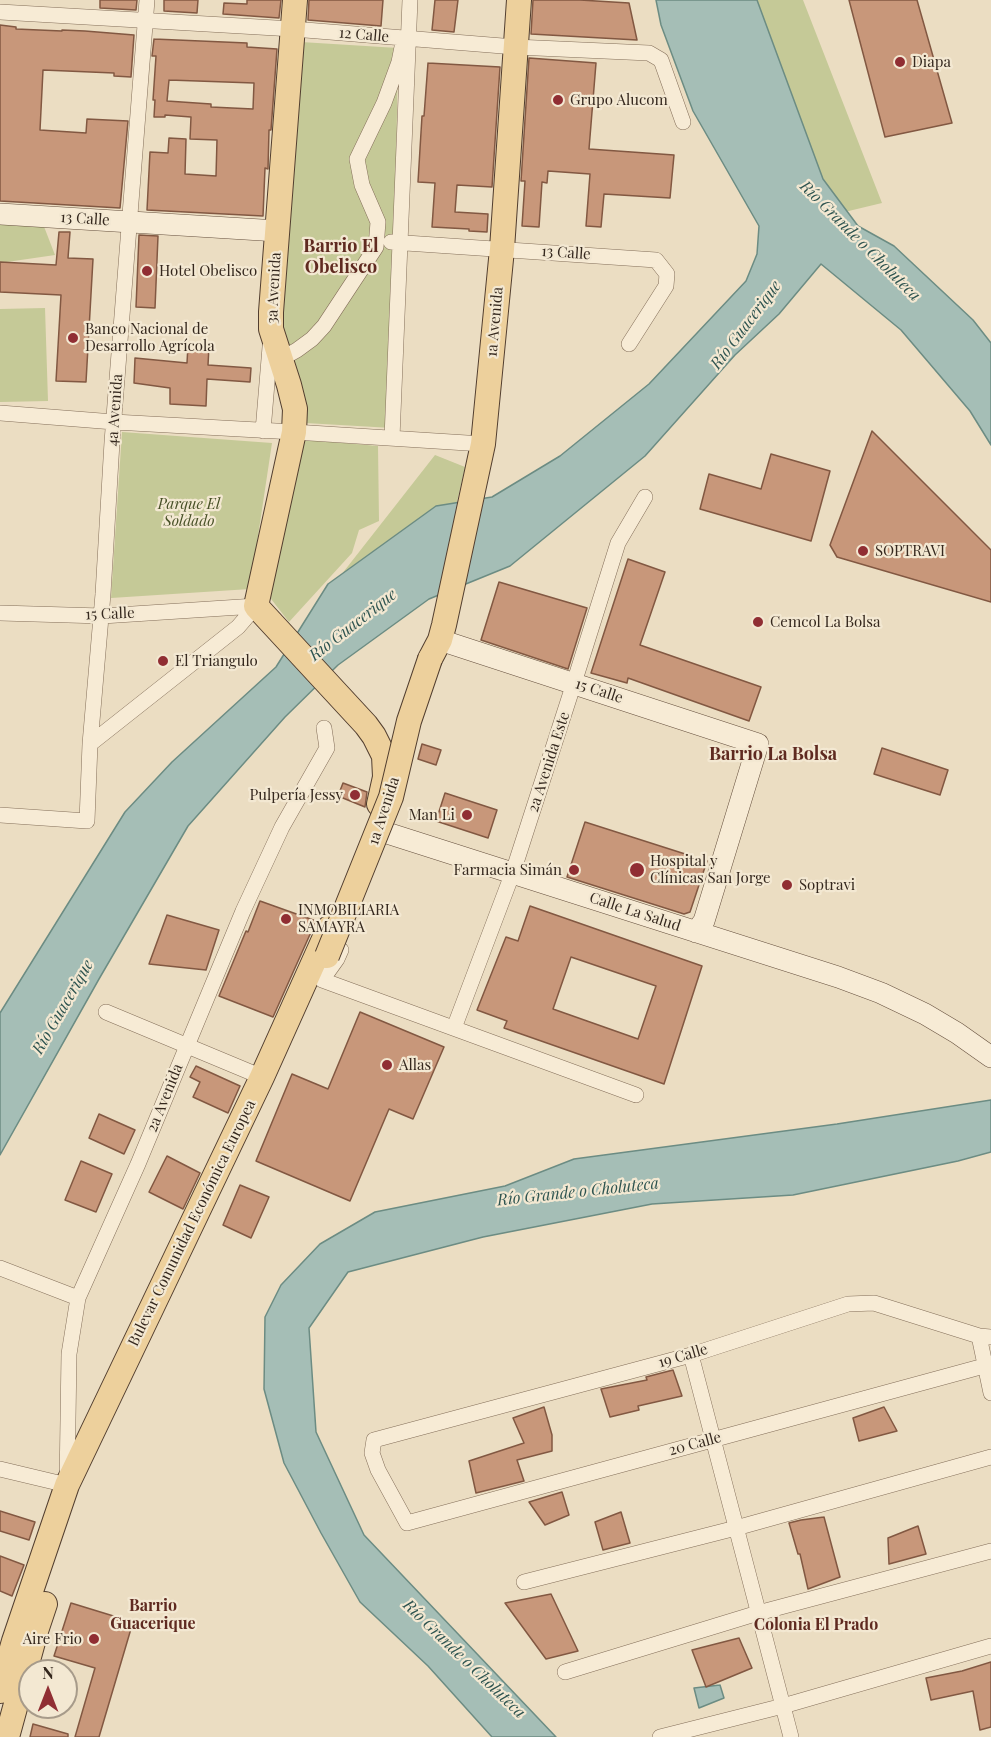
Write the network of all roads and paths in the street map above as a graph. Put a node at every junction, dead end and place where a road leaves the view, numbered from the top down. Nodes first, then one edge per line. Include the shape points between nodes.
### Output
1 (147, 0) edge
2 (295, 0) edge
3 (410, 0) edge
4 (519, 0) edge
5 (0, 12) edge
6 (145, 20) junction
7 (293, 29) junction
8 (406, 38) junction
9 (515, 46) junction
10 (683, 122) dead end
11 (0, 214) edge
12 (130, 222) junction
13 (278, 231) junction
14 (377, 242) junction
15 (401, 243) junction
16 (502, 249) junction
17 (629, 345) dead end
18 (275, 359) junction
19 (0, 413) edge
20 (114, 422) junction
21 (263, 430) junction
22 (294, 432) junction
23 (392, 438) junction
24 (482, 452) junction
25 (645, 497) dead end
26 (0, 613) edge
27 (263, 614) junction
28 (102, 616) junction
29 (438, 641) junction
30 (574, 683) junction
31 (324, 728) dead end
32 (90, 744) junction
33 (384, 756) junction
34 (0, 815) edge
35 (387, 833) junction
36 (513, 872) junction
37 (702, 929) junction
38 (322, 980) junction
39 (106, 1012) dead end
40 (454, 1028) junction
41 (187, 1046) junction
42 (991, 1057) edge
43 (262, 1077) junction
44 (636, 1095) dead end
45 (0, 1268) edge
46 (78, 1298) junction
47 (985, 1336) edge
48 (691, 1355) junction
49 (984, 1366) junction
50 (991, 1393) edge
51 (713, 1439) junction
52 (991, 1457) edge
53 (0, 1469) edge
54 (67, 1485) junction
55 (407, 1523) joint
56 (736, 1528) junction
57 (991, 1551) edge
58 (524, 1582) dead end
59 (758, 1614) junction
60 (7, 1639) edge
61 (991, 1646) edge
62 (565, 1672) dead end
63 (0, 1691) edge
64 (783, 1706) junction
65 (7, 1737) edge
66 (660, 1737) edge
67 (791, 1737) edge

1 - 6 street, 4a Avenida
2 - 7 main road, 3a Avenida
3 - 8 street
4 - 9 main road, 1a Avenida
5 - 6 street, 12 Calle
6 - 7 street, 12 Calle
6 - 12 street, 4a Avenida
7 - 8 street, 12 Calle
7 - 13 main road, 3a Avenida
8 - 9 street, 12 Calle
8 - 14 street via 384,103 357,159 362,185 378,222
8 - 15 street
9 - 10 street, 12 Calle via 649,53 661,60
9 - 16 main road, 1a Avenida
11 - 12 main road, 13 Calle
12 - 13 main road, 13 Calle
12 - 20 street, 4a Avenida
13 - 18 main road, 3a Avenida via 271,312
14 - 15 street, 13 Calle
14 - 18 street via 324,326 312,339
15 - 16 street, 13 Calle
15 - 23 street
16 - 17 street, 13 Calle via 656,260 668,274 666,286
16 - 24 main road, 1a Avenida
18 - 21 street
18 - 22 main road, 3a Avenida via 295,409
19 - 20 street
20 - 21 street
20 - 28 street, 4a Avenida
21 - 22 street
22 - 23 street
22 - 27 main road, 3a Avenida
23 - 24 street
24 - 29 main road, 1a Avenida
25 - 30 street, 2a Avenida Este via 618,543
26 - 28 street, 15 Calle
27 - 28 street, 15 Calle
27 - 32 street, 3a Avenida via 238,627
27 - 33 main road via 366,725
28 - 32 street, 4a Avenida
29 - 30 main road, 15 Calle
29 - 35 street, 1a Avenida via 440,662
29 - 38 main road, 1a Avenida, bridge via 410,721 391,798 327,956
30 - 36 street, 2a Avenida Este
30 - 37 main road, 15 Calle via 758,744
31 - 41 street, 2a Avenida via 327,748 282,827
32 - 34 street, 4a Avenida via 87,821
33 - 35 main road via 391,776 382,819
33 - 43 main road, Bulevar Comunidad Económica Europea via 382,787 366,842
35 - 36 main road, Calle La Salud
35 - 38 street, Bulevar Comunidad Económica Europea via 337,958
36 - 37 main road, Calle La Salud
36 - 40 street, 2a Avenida Este
37 - 42 main road, Calle La Salud via 881,993 925,1014
38 - 40 street
38 - 65 main road, Bulevar Comunidad Económica Europea via 82,1491 36,1630
39 - 41 street
40 - 44 street
41 - 43 street
41 - 46 street, 2a Avenida
43 - 54 main road, Bulevar Comunidad Económica Europea
45 - 46 street
46 - 54 street, 2a Avenida via 69,1354
47 - 48 street, 19 Calle via 874,1303 848,1304
47 - 49 street
48 - 51 street
48 - 55 street, 19 Calle via 374,1440 372,1453 378,1470
49 - 50 street
49 - 51 street, 20 Calle
51 - 55 street, 20 Calle
51 - 56 street
52 - 56 street
53 - 54 street
54 - 60 main road, Bulevar Comunidad Económica Europea
56 - 58 street
56 - 59 street
57 - 59 street
59 - 62 street
59 - 64 street
60 - 63 main road, Bulevar Comunidad Económica Europea
61 - 64 street
64 - 66 street
64 - 67 street

